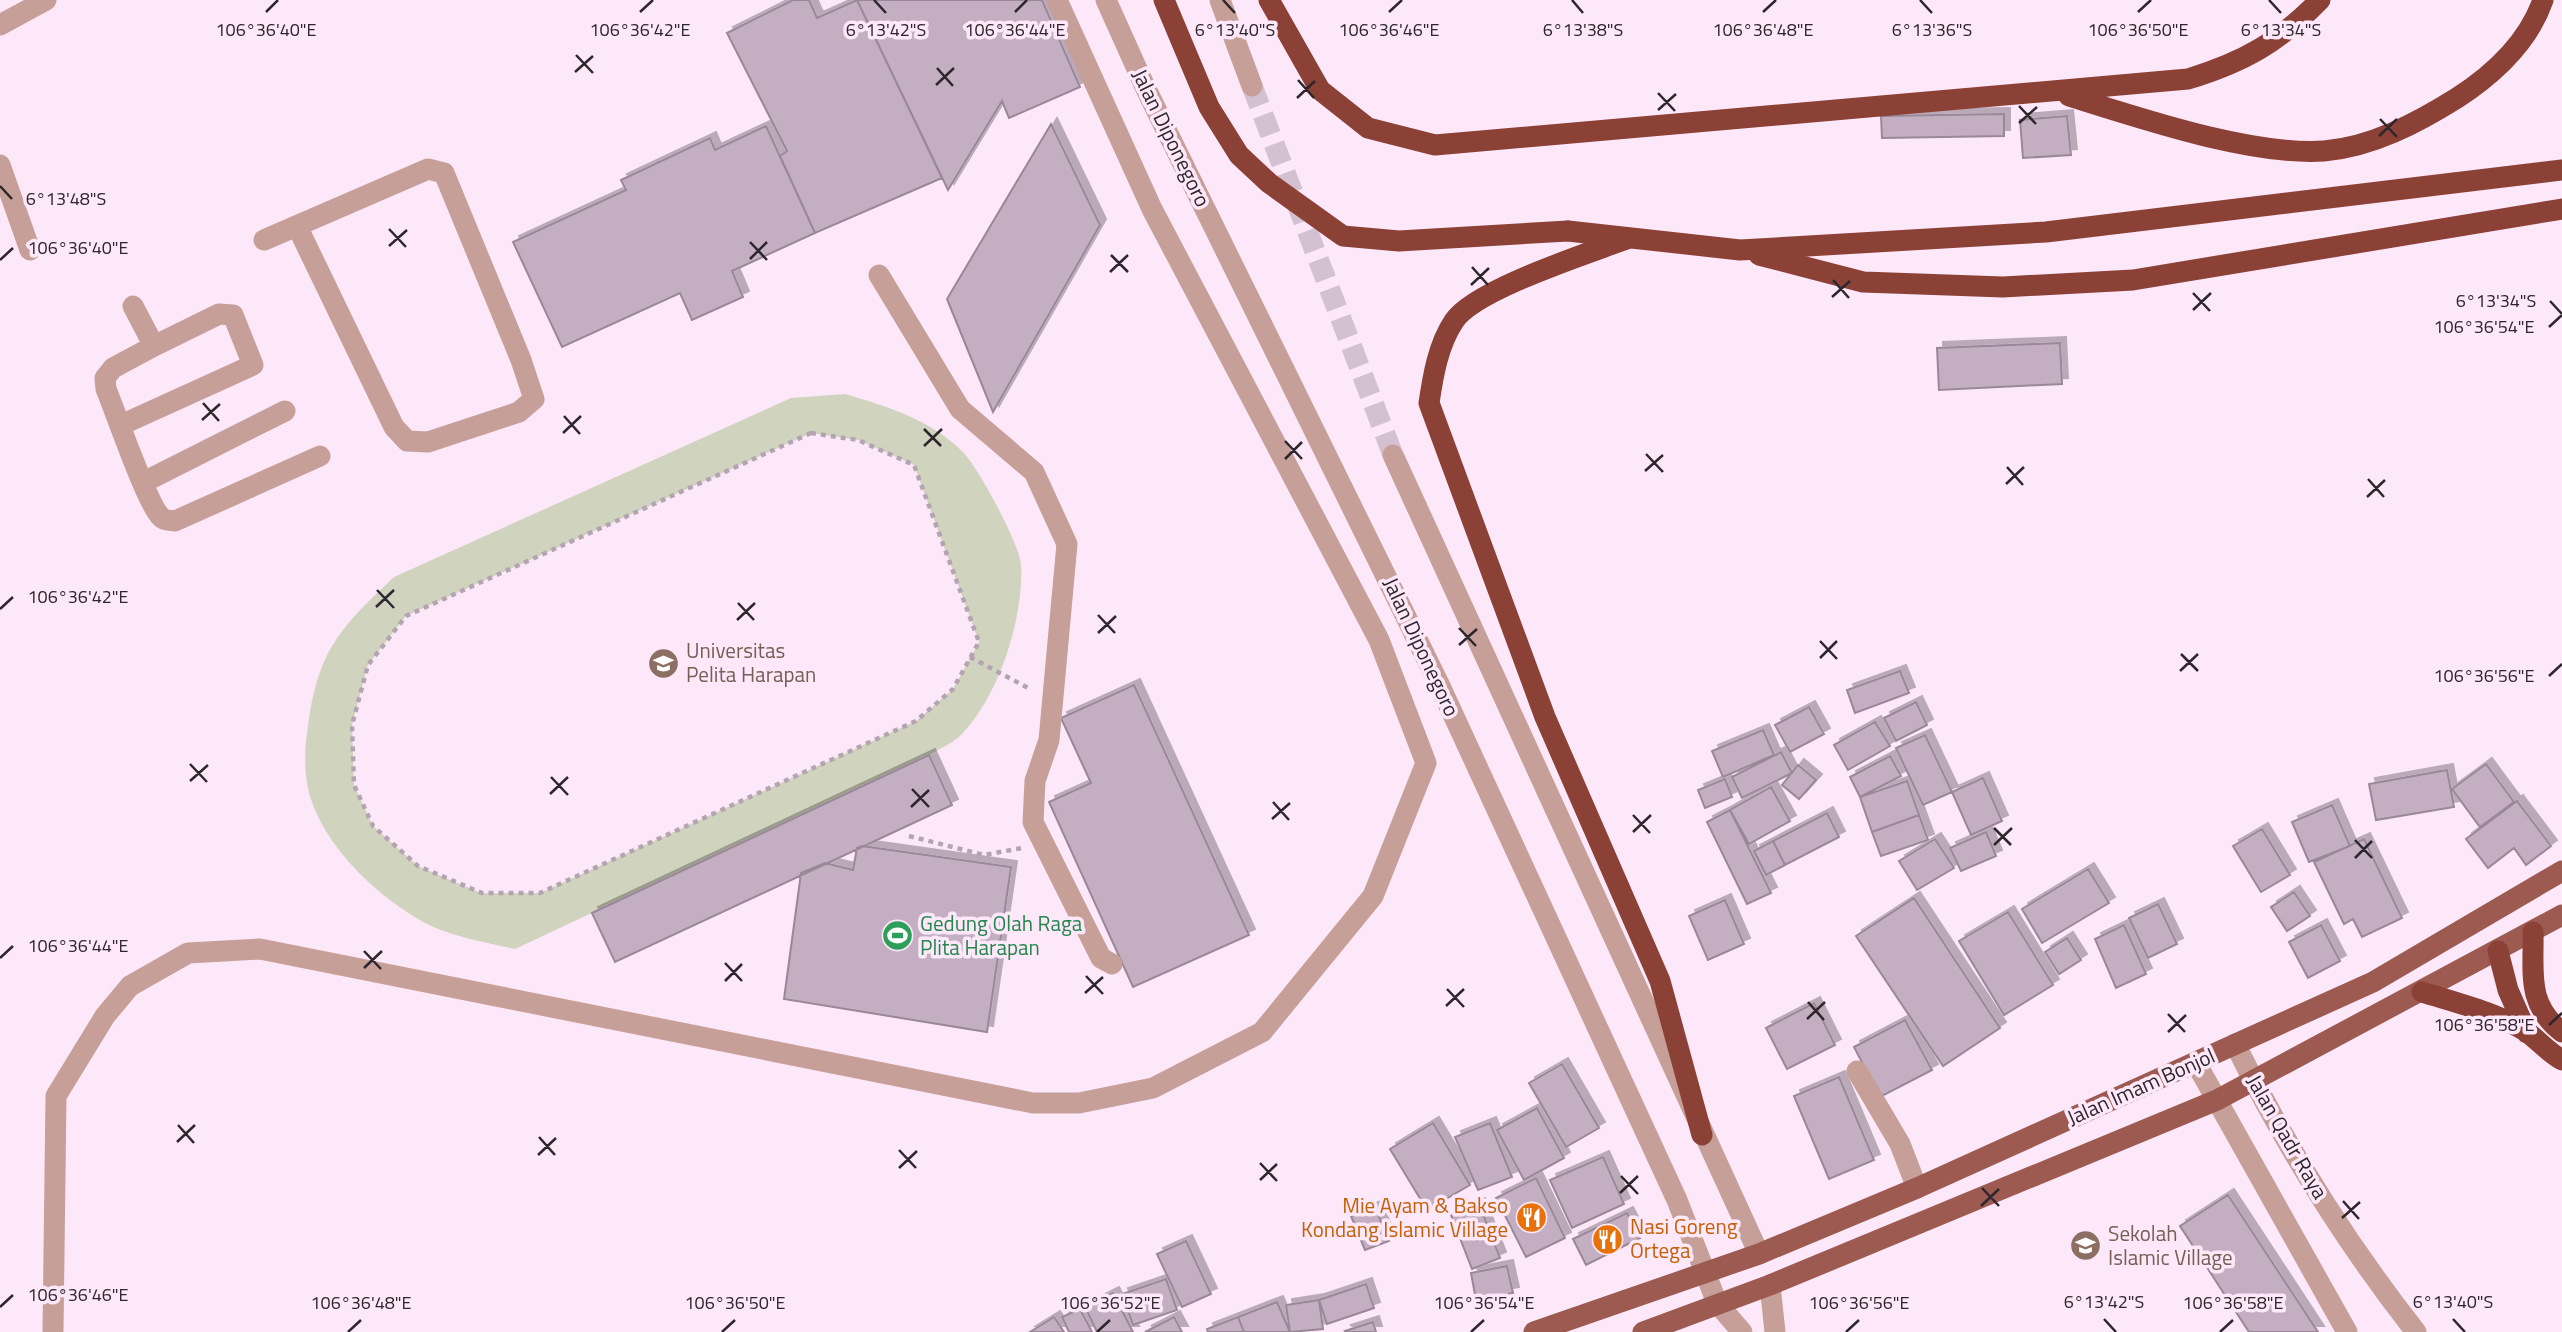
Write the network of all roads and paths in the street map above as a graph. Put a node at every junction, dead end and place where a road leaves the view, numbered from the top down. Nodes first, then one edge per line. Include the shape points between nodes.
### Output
1 (46, 0) edge
2 (1057, 0) edge
3 (1106, 0) edge
4 (1164, 0) edge
5 (1220, 0) edge
6 (1269, 0) edge
7 (2320, 0) edge
8 (2543, 0) edge
9 (0, 25) edge
10 (1252, 86) tunnel mouth
11 (2057, 92) junction
12 (0, 165) edge
13 (2562, 170) edge
14 (2562, 209) edge
15 (297, 226) junction
16 (1629, 239) junction
17 (264, 240) dead end
18 (30, 250) dead end
19 (1740, 250) junction
20 (879, 275) dead end
21 (133, 306) dead end
22 (154, 346) junction
23 (285, 411) dead end
24 (121, 425) junction
25 (320, 456) dead end
26 (1394, 456) tunnel mouth
27 (144, 482) junction
28 (970, 657) junction
29 (1052, 701) junction
30 (909, 836) dead end
31 (1043, 843) junction
32 (2562, 872) edge
33 (2562, 915) edge
34 (2533, 932) junction
35 (2498, 951) junction
36 (1112, 964) dead end
37 (2422, 992) junction
38 (2562, 1032) edge
39 (2527, 1033) junction
40 (2235, 1044) junction
41 (2562, 1060) edge
42 (2196, 1063) junction
43 (1857, 1071) dead end
44 (2253, 1081) junction
45 (2217, 1100) junction
46 (1702, 1135) junction
47 (1917, 1188) junction
48 (1759, 1254) junction
49 (1704, 1271) junction
50 (1770, 1285) junction
51 (1717, 1303) junction
52 (53, 1332) edge
53 (1534, 1332) edge
54 (1643, 1332) edge
55 (1742, 1332) edge
56 (1775, 1332) edge
57 (2347, 1332) edge
58 (2416, 1332) edge

1 - 9 street
2 - 52 street via 1152,209 1379,640 1426,763 1373,896 1262,1032 1153,1088 1079,1103 1033,1103 260,949 188,953 130,986 105,1016 56,1096
3 - 49 street, Jalan Diponegoro via 1439,684 1677,1200
4 - 16 highway, bridge via 1209,107 1239,155 1269,184 1343,236 1399,241 1568,232
5 - 10 street
6 - 11 highway via 1320,90 1368,128 1435,145
7 - 11 highway via 2296,25 2253,56 2188,79
8 - 11 highway via 2518,47 2480,83 2421,121 2377,138 2325,150 2284,150 2202,134
12 - 18 street
13 - 19 highway via 2046,232
14 - 19 highway via 2133,280 2003,287 1863,282
15 - 15 street via 394,427 407,441 416,444 447,438 519,412 531,403 534,394 522,360 444,173 428,169
15 - 17 street
16 - 19 highway
16 - 46 highway via 1504,288 1460,314 1444,341 1429,403 1545,717 1660,981
20 - 29 street via 960,409 1034,472 1067,544
21 - 22 street
22 - 24 street via 105,377
22 - 24 street via 219,314 233,315 253,365
23 - 27 street
24 - 27 street
25 - 27 street via 175,521 158,514
26 - 46 street
28 - 28 path via 953,689 916,720 540,893 482,894 418,866 373,826 354,785 352,725 368,665 406,616 811,433 859,440 914,465 979,642
28 - 29 path
29 - 31 street via 1049,740 1032,805 1032,822
30 - 31 path via 984,855
31 - 36 street via 1101,958
32 - 40 main road, Jalan Imam Bonjol via 2373,982
33 - 34 main road, Jalan Imam Bonjol
34 - 35 main road, Jalan Imam Bonjol
34 - 38 highway via 2534,995 2546,1019
35 - 37 main road, Jalan Imam Bonjol
35 - 39 highway via 2508,990
37 - 39 highway via 2479,1010
37 - 44 main road, Jalan Imam Bonjol
39 - 41 highway
40 - 42 main road, Jalan Imam Bonjol
40 - 44 street, Jalan Qadr Raya
42 - 45 street, Jalan Qadr Raya
42 - 47 main road, Jalan Imam Bonjol
43 - 47 street via 1900,1144
44 - 45 main road, Jalan Imam Bonjol
44 - 58 street, Jalan Qadr Raya via 2365,1268
45 - 50 main road, Jalan Imam Bonjol
45 - 57 street, Jalan Qadr Raya
46 - 48 street
47 - 48 main road, Jalan Imam Bonjol
48 - 49 main road, Jalan Imam Bonjol
49 - 51 street, Jalan Diponegoro
49 - 53 main road, Jalan Imam Bonjol
50 - 51 main road, Jalan Imam Bonjol
50 - 56 street
51 - 54 main road, Jalan Imam Bonjol
51 - 55 street, Jalan Diponegoro

